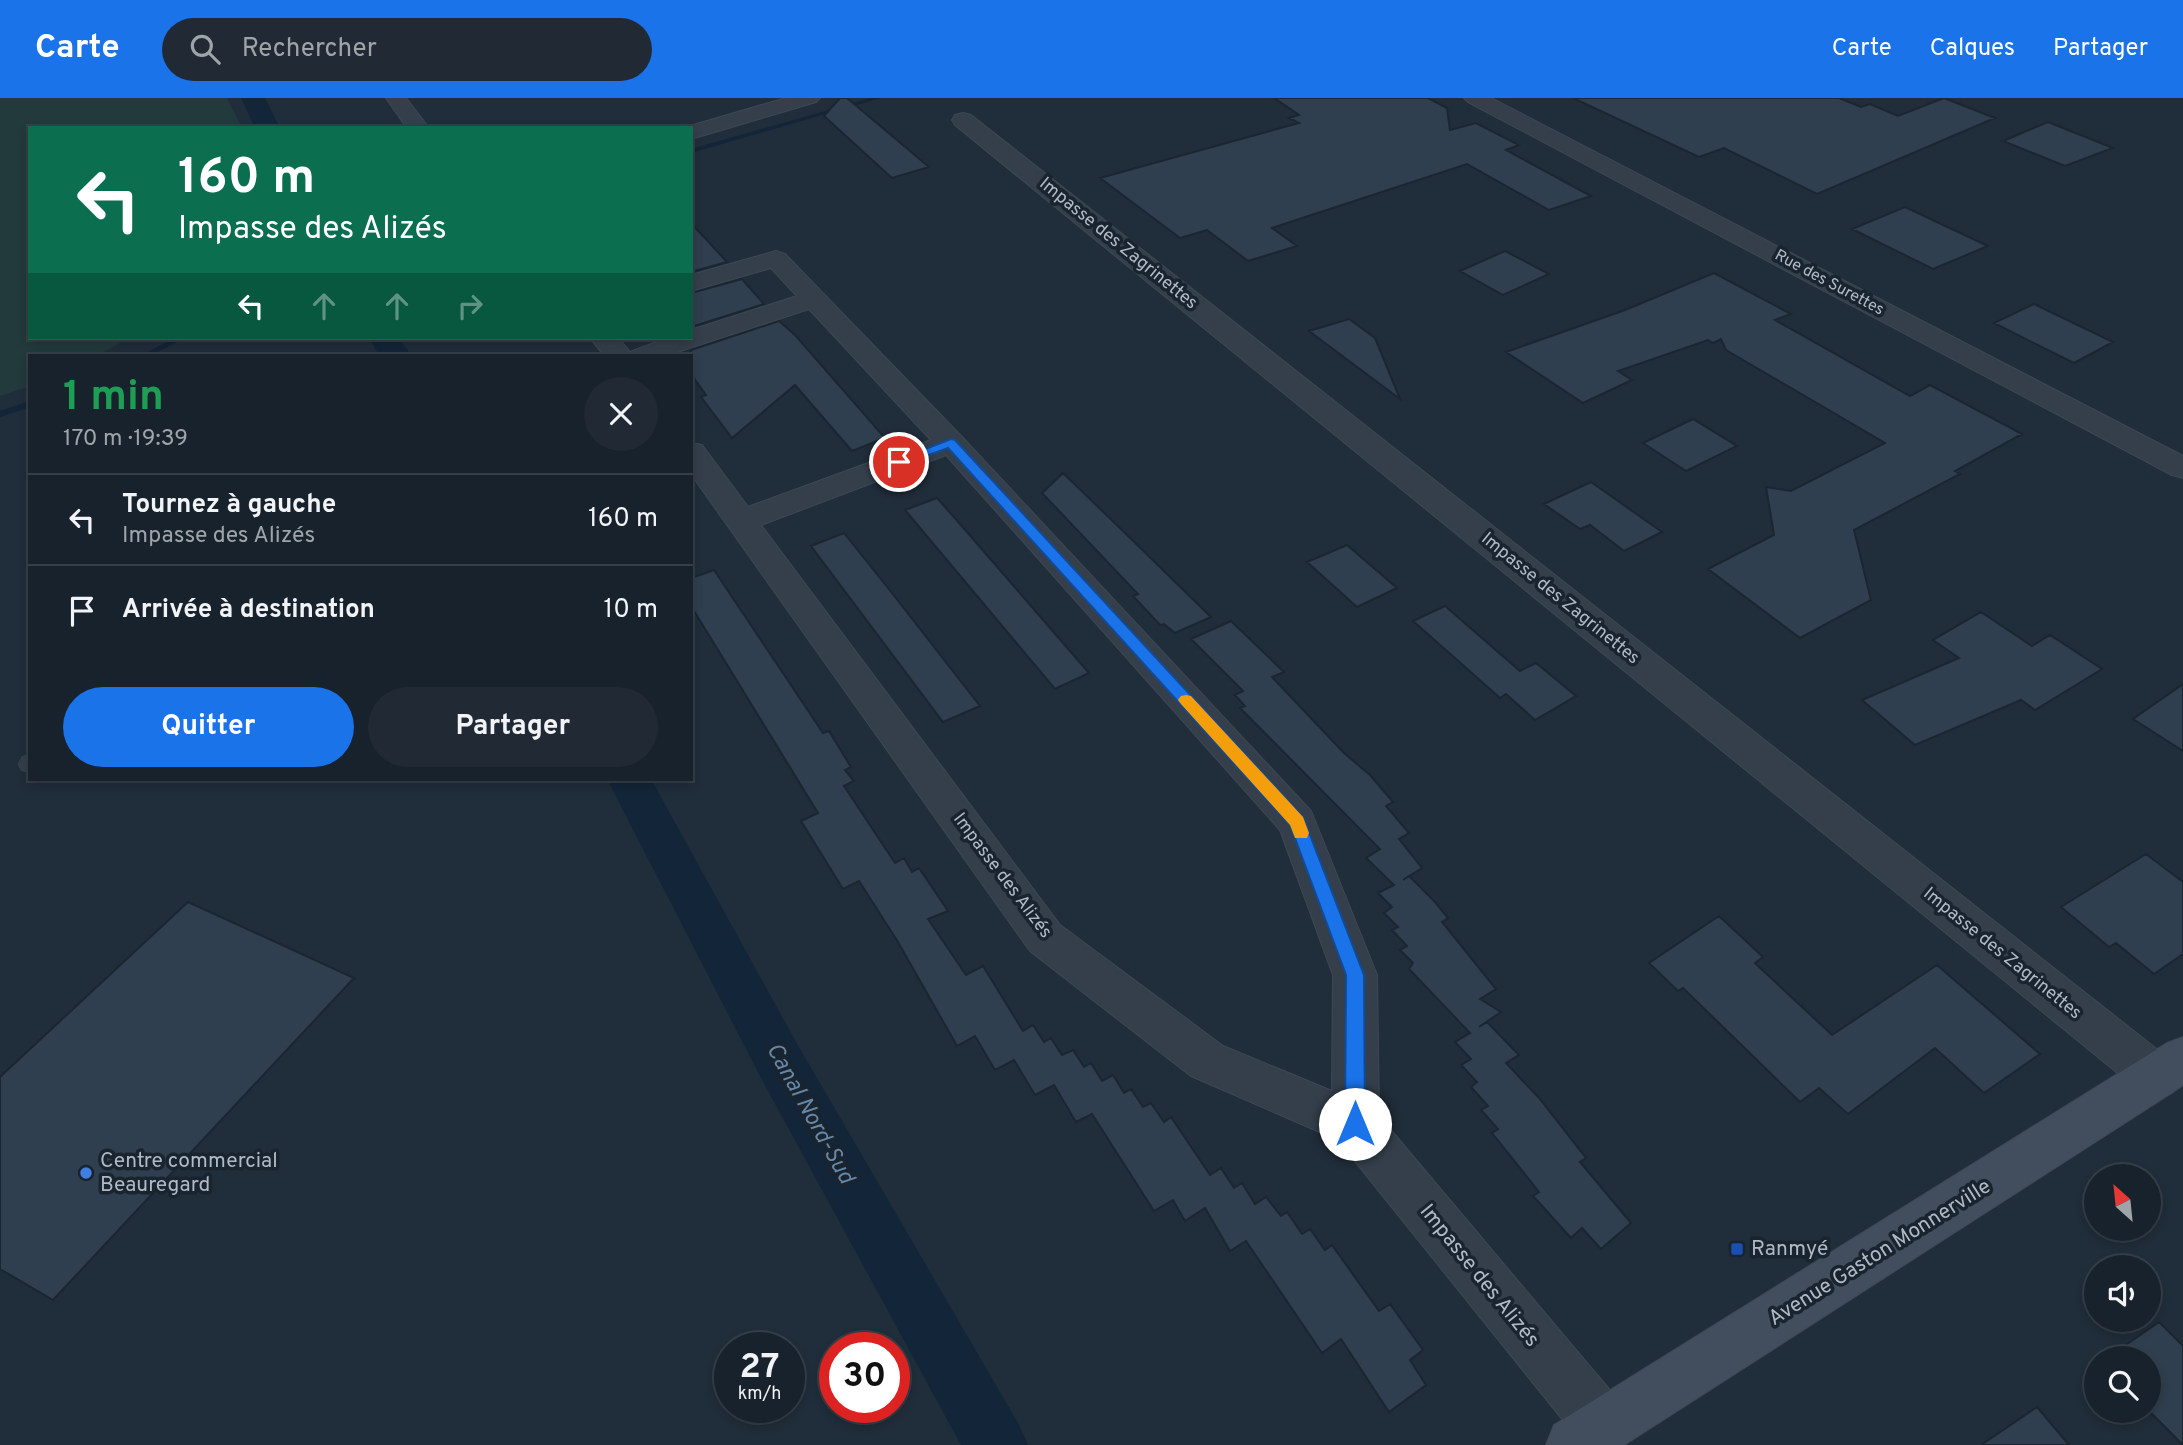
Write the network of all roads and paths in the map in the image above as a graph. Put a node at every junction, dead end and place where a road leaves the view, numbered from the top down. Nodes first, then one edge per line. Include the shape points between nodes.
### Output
1 (809, 98) edge
2 (1475, 98) edge
3 (396, 99) edge
4 (963, 120) dead end
5 (416, 126) edge
6 (693, 131) edge
7 (693, 281) edge
8 (814, 299) junction
9 (693, 338) edge
10 (606, 340) edge
11 (687, 340) edge
12 (617, 354) edge
13 (644, 354) edge
14 (951, 443) junction
15 (693, 455) edge
16 (2182, 466) edge
17 (743, 520) junction
18 (2170, 1068) edge
19 (1355, 1124) junction
20 (1589, 1436) edge

1 - 6 street
2 - 16 street, Rue des Surettes
3 - 5 street
4 - 18 street, Impasse des Zagrinettes
7 - 8 street via 776,258
8 - 9 street
8 - 14 street
10 - 12 street
11 - 13 street
14 - 17 street
14 - 19 street via 1297,822 1355,975
15 - 17 street, Impasse des Alizés
17 - 19 street, Impasse des Alizés via 1045,938 1207,1061
18 - 20 main road, Avenue Gaston Monnerville
19 - 20 street, Impasse des Alizés

